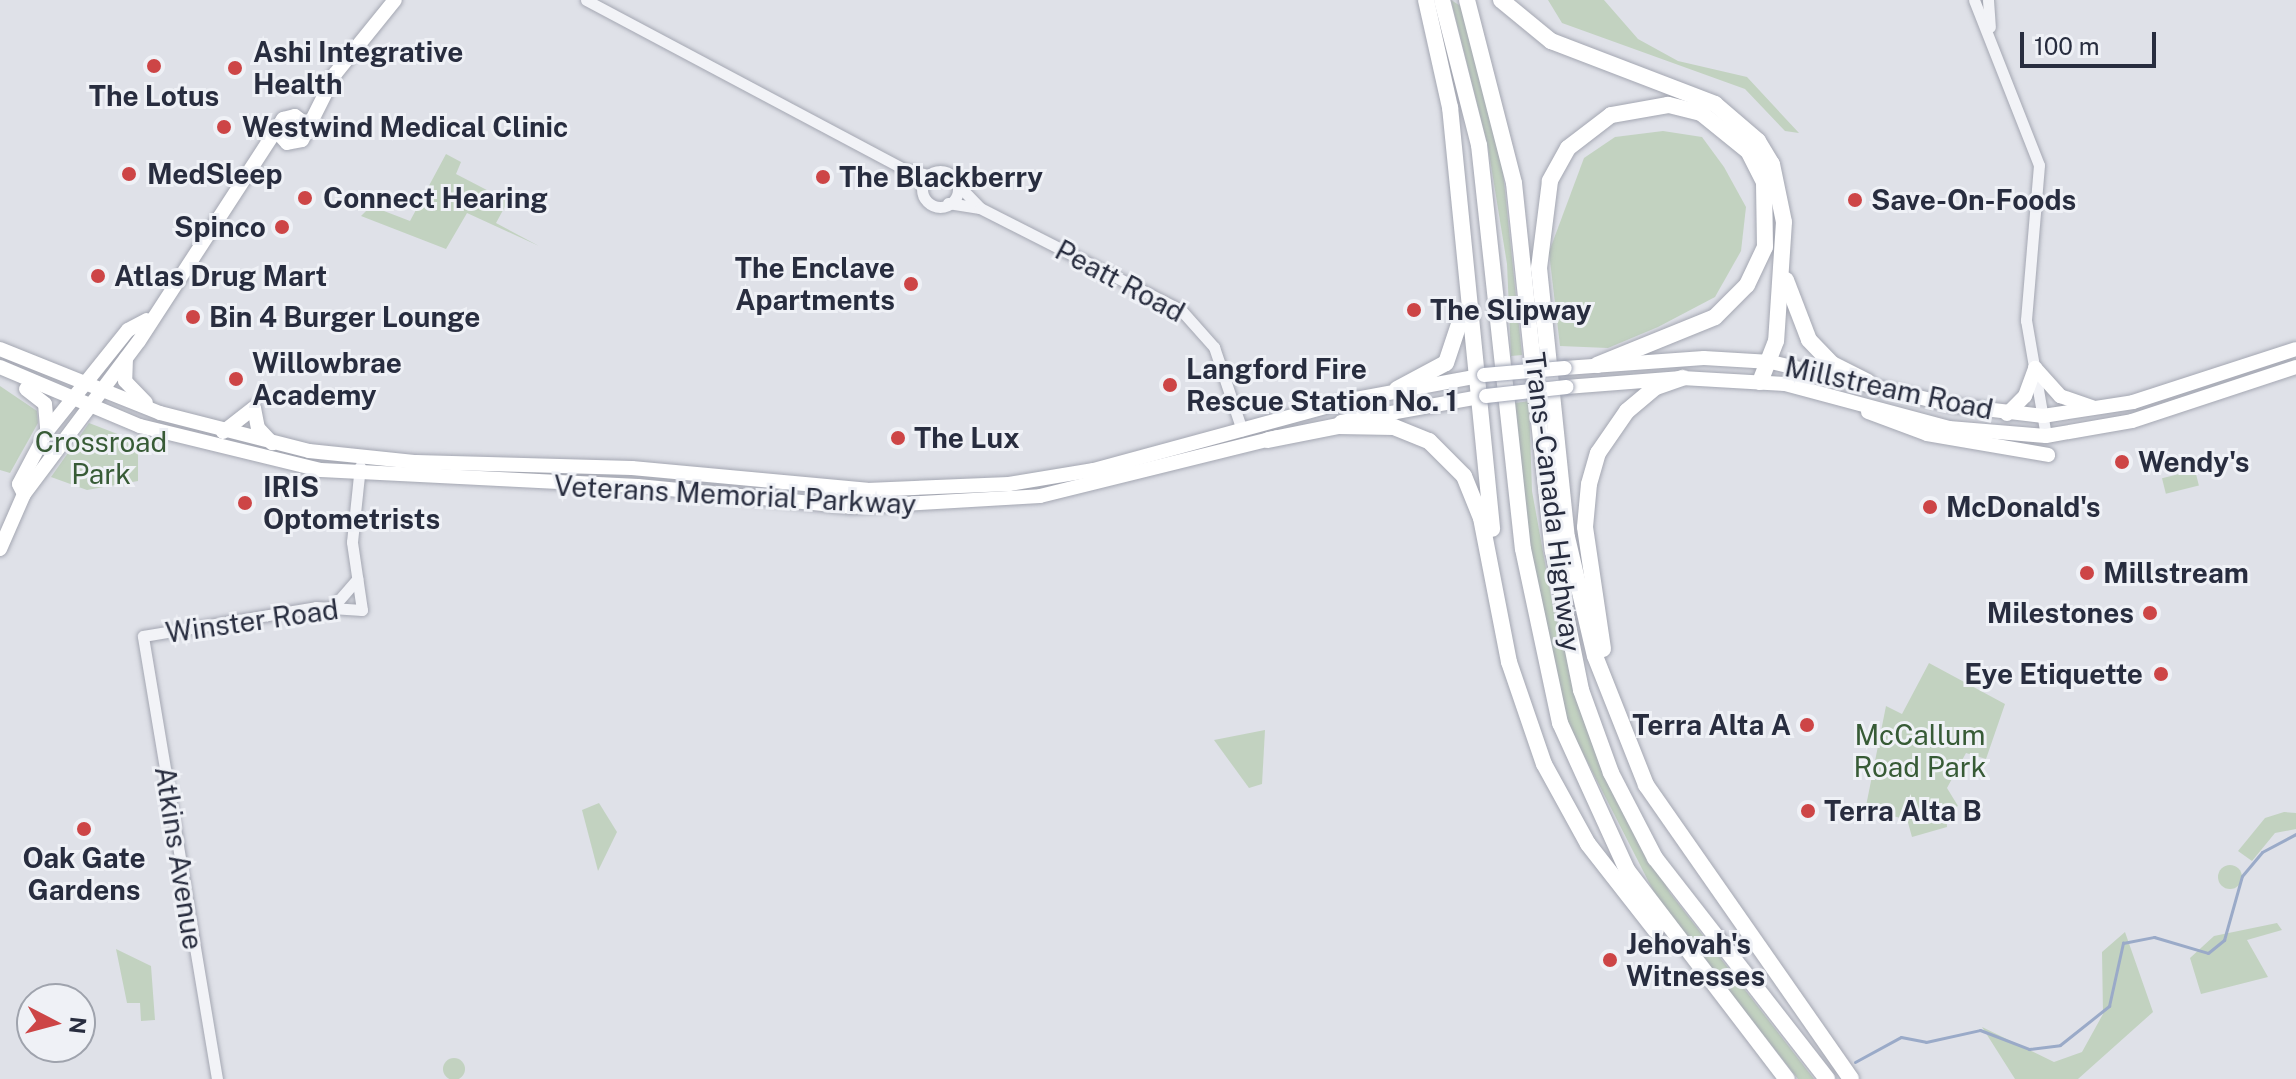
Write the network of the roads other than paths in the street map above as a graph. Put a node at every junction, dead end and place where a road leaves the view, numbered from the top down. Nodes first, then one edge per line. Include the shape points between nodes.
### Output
1 (395, 0) edge
2 (586, 0) edge
3 (1426, 0) edge
4 (1442, 0) edge
5 (1467, 0) edge
6 (1501, 0) edge
7 (1974, 0) edge
8 (1988, 0) edge
9 (1991, 39) junction
10 (301, 120) junction
11 (283, 138) junction
12 (904, 169) junction
13 (932, 176) junction
14 (959, 186) junction
15 (920, 192) junction
16 (948, 203) junction
17 (980, 208) junction
18 (1783, 257) junction
19 (1465, 285) junction
20 (147, 320) junction
21 (0, 349) edge
22 (2296, 349) edge
23 (126, 358) junction
24 (1771, 362) junction
25 (1597, 365) junction
26 (0, 367) edge
27 (2296, 367) edge
28 (2035, 368) junction
29 (1479, 375) junction
30 (0, 377) edge
31 (1682, 378) junction
32 (1760, 382) junction
33 (1868, 382) junction
34 (84, 385) junction
35 (1397, 389) junction
36 (1820, 390) junction
37 (101, 391) junction
38 (1481, 397) junction
39 (72, 399) junction
40 (89, 406) junction
41 (2101, 409) junction
42 (160, 413) junction
43 (2007, 414) junction
44 (2043, 416) junction
45 (1242, 430) junction
46 (47, 431) junction
47 (223, 432) junction
48 (2046, 436) junction
49 (1268, 440) junction
50 (272, 443) junction
51 (2048, 455) dead end
52 (362, 458) junction
53 (357, 474) junction
54 (24, 494) junction
55 (0, 549) edge
56 (358, 578) junction
57 (333, 607) junction
58 (143, 636) joint
59 (1509, 662) junction
60 (1672, 826) junction
61 (1719, 997) junction
62 (217, 1079) edge
63 (1787, 1079) edge
64 (1827, 1079) edge
65 (1851, 1079) edge

1 - 10 main road
2 - 12 street
3 - 19 highway via 1450,107
4 - 61 highway, Trans-Canada Highway via 1479,145 1523,549 1548,683 1575,763 1627,870
5 - 64 highway, Trans-Canada Highway via 1514,183 1553,551 1581,690 1611,773 1655,858
6 - 18 highway via 1551,41 1739,120 1772,164
7 - 9 street
8 - 9 street
9 - 28 street via 2039,165 2026,301
10 - 11 main road via 283,119
10 - 11 main road via 302,140
11 - 20 main road
12 - 13 street
12 - 15 street
13 - 14 street via 949,174
13 - 15 street
14 - 16 street
14 - 17 street, Peatt Road
15 - 16 street via 931,204
16 - 17 street, Peatt Road
17 - 45 street, Peatt Road via 1195,322 1216,352
18 - 24 highway
18 - 33 highway via 1794,312 1809,340 1832,364
19 - 29 highway
19 - 35 highway via 1458,342 1446,363
20 - 23 main road
20 - 34 main road via 128,330
21 - 34 main road, Veterans Memorial Parkway
22 - 41 main road, Millstream Road
23 - 37 main road
23 - 42 main road via 131,392
24 - 25 main road, Millstream Road
24 - 32 highway
24 - 33 main road, Millstream Road
25 - 29 main road, Millstream Road, bridge
25 - 60 highway via 1715,317 1747,285 1765,247 1764,182 1748,151 1701,113 1638,106 1587,129 1550,181 1540,226 1554,427 1580,602 1614,711
26 - 39 main road, Veterans Memorial Parkway
27 - 48 main road, Millstream Road via 2132,421
28 - 41 main road via 2060,396
28 - 43 main road via 2025,396
28 - 44 street
29 - 35 main road, Veterans Memorial Parkway
29 - 38 highway
30 - 46 main road via 40,395
31 - 32 main road, Millstream Road
31 - 38 main road, Millstream Road, bridge
31 - 60 highway via 1643,396 1605,442 1589,484 1585,527 1607,665
32 - 36 main road, Millstream Road
33 - 43 main road, Millstream Road
34 - 37 main road, Veterans Memorial Parkway
34 - 39 main road
35 - 45 main road, Veterans Memorial Parkway
36 - 48 main road, Millstream Road via 1949,428
36 - 51 main road via 1927,434
37 - 40 main road
37 - 42 main road, Veterans Memorial Parkway
38 - 49 main road, Veterans Memorial Parkway
38 - 59 highway
39 - 40 main road, Veterans Memorial Parkway
39 - 46 main road
40 - 53 main road, Veterans Memorial Parkway via 196,443
40 - 54 main road
41 - 44 main road, Millstream Road
42 - 47 main road, Veterans Memorial Parkway
43 - 44 main road, Millstream Road
44 - 48 street
45 - 52 main road, Veterans Memorial Parkway via 1094,470 928,490 632,468
46 - 54 main road via 19,484
47 - 50 main road, Veterans Memorial Parkway
47 - 50 main road via 254,408 258,428
49 - 53 main road, Veterans Memorial Parkway via 1086,488 923,506
49 - 59 highway via 1364,423 1411,432 1448,456 1473,494
50 - 52 main road, Veterans Memorial Parkway
52 - 53 street
53 - 56 street
54 - 55 main road
56 - 57 street
56 - 57 street, Winster Road via 362,610
57 - 58 street, Winster Road
58 - 62 street, Atkins Avenue
59 - 61 highway via 1544,764 1588,844 1697,981
60 - 65 highway
61 - 63 highway, Trans-Canada Highway

